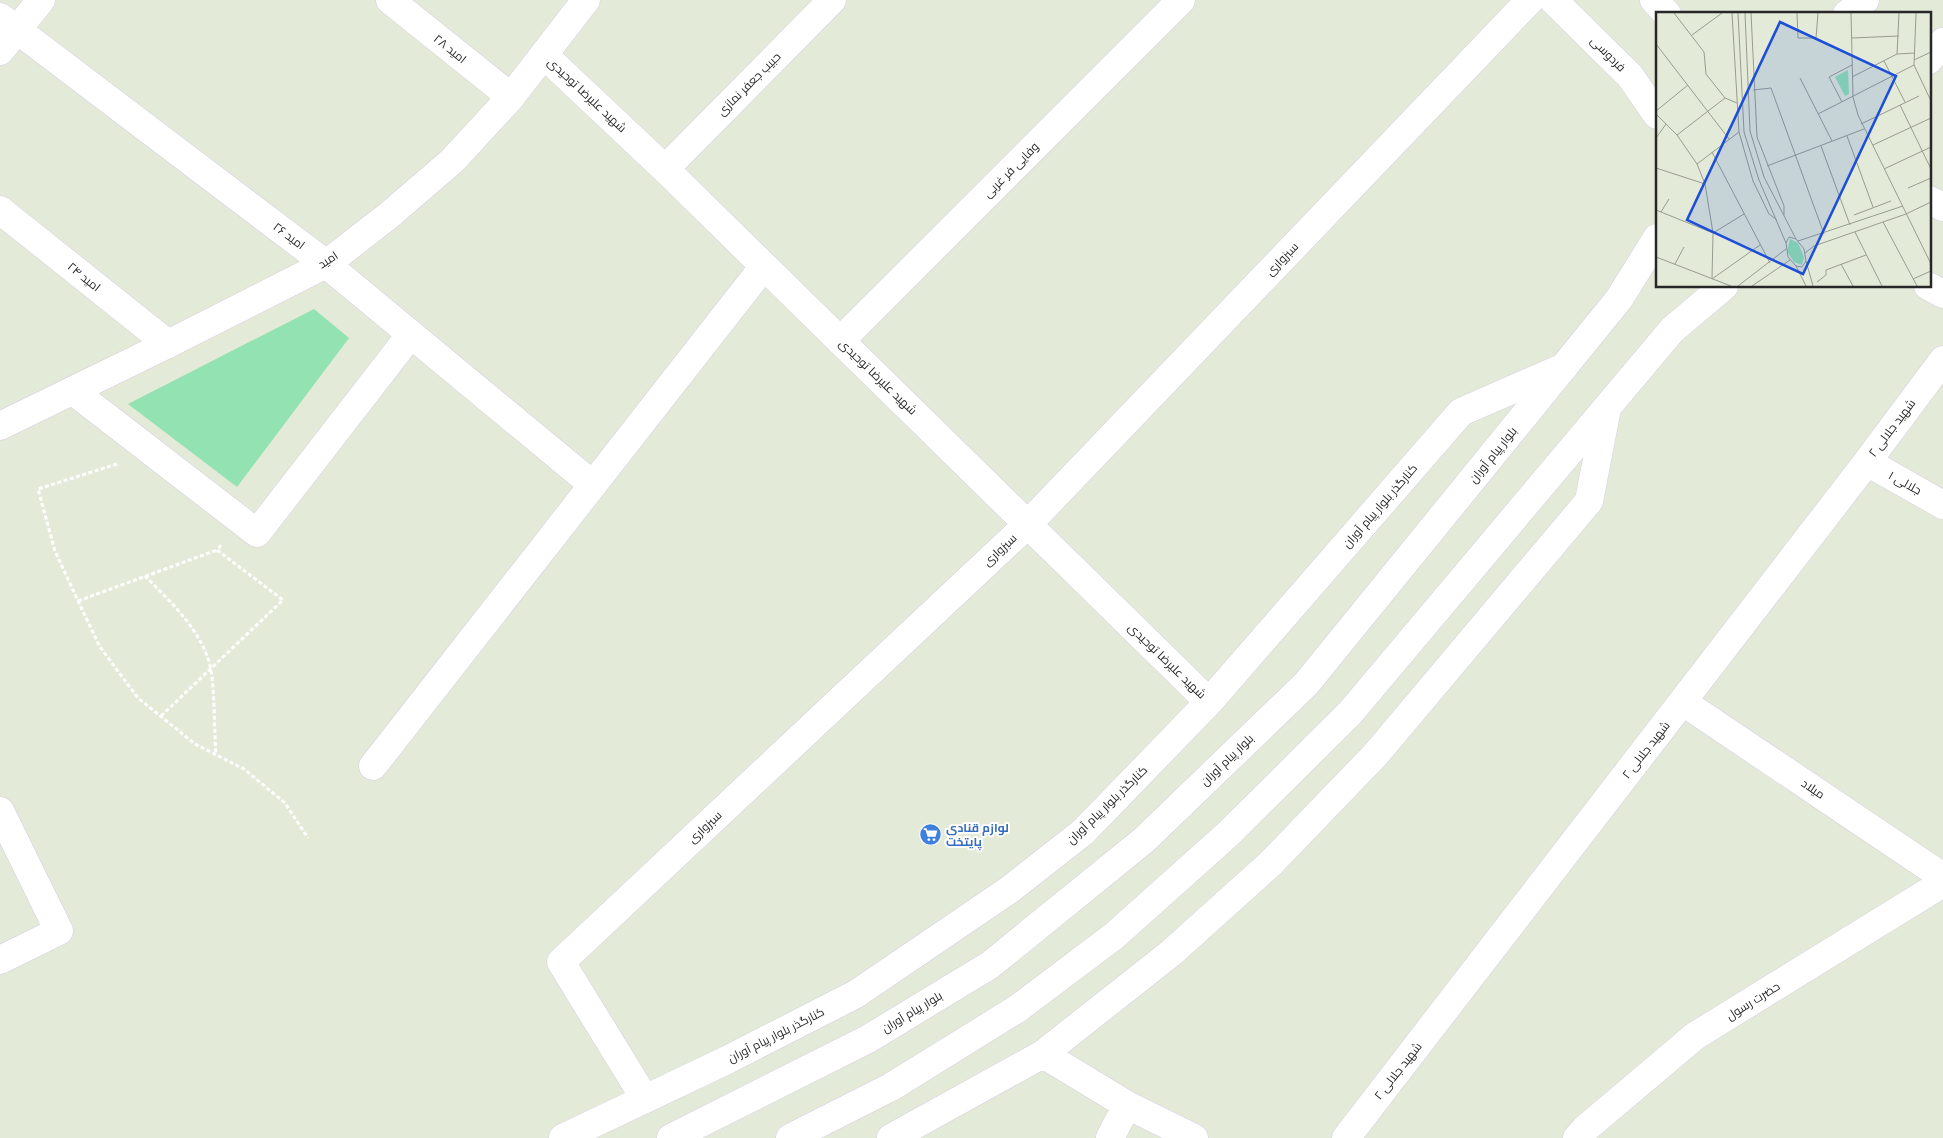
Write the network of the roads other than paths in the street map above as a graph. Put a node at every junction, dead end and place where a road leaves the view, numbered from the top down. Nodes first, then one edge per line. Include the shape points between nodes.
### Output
1 (40, 0) edge
2 (390, 0) edge
3 (586, 0) edge
4 (832, 0) edge
5 (1181, 0) edge
6 (1530, 0) edge
7 (1553, 0) edge
8 (1654, 0) edge
9 (1865, 0) edge
10 (1665, 12) edge
11 (1850, 12) edge
12 (8, 23) edge
13 (1943, 42) edge
14 (0, 51) edge
15 (544, 55) junction
16 (1930, 59) edge
17 (511, 97) junction
18 (1656, 114) edge
19 (665, 169) junction
20 (1930, 201) edge
21 (1943, 208) edge
22 (0, 210) edge
23 (1656, 240) edge
24 (326, 264) junction
25 (764, 266) junction
26 (1930, 287) edge
27 (1722, 288) edge
28 (1943, 294) edge
29 (411, 334) junction
30 (840, 341) junction
31 (168, 344) junction
32 (1943, 360) edge
33 (1564, 367) junction
34 (73, 391) junction
35 (1606, 408) junction
36 (0, 426) edge
37 (1867, 462) junction
38 (593, 485) junction
39 (1943, 505) edge
40 (1028, 524) junction
41 (1209, 702) junction
42 (1683, 702) junction
43 (373, 766) dead end
44 (0, 811) edge
45 (1943, 877) edge
46 (1943, 882) edge
47 (0, 960) edge
48 (1043, 1054) junction
49 (645, 1099) junction
50 (1127, 1105) junction
51 (1583, 1135) edge
52 (563, 1138) edge
53 (671, 1138) edge
54 (790, 1138) edge
55 (891, 1138) edge
56 (1110, 1138) edge
57 (1194, 1138) edge
58 (1346, 1138) edge

1 - 12 street
2 - 17 street, امید ۲۸
3 - 15 street, امید
4 - 19 street, حبیب جعفر نمازی
5 - 30 street, وفایی فر غربی
6 - 40 street, سبزواری
7 - 18 street, فردوسی via 1630,76
8 - 10 street
9 - 11 street
12 - 14 street
12 - 24 street, امید ۲۶
13 - 16 street
15 - 17 street, امید
15 - 19 street, شهید علیرضا توحیدی
17 - 24 street, امید via 452,160
19 - 25 street, شهید علیرضا توحیدی
20 - 21 street
22 - 31 street, امید ۲۴
23 - 33 street, بلوار پیام آوران via 1619,300
24 - 29 street, امید ۲۶
24 - 31 street, امید
25 - 30 street, شهید علیرضا توحیدی
25 - 38 street
26 - 28 street
27 - 35 street via 1672,330
29 - 34 street via 257,533
29 - 38 street, امید ۲۶
30 - 40 street, شهید علیرضا توحیدی
31 - 34 street, امید
32 - 37 street, شهید جلالی ۲
33 - 41 street, کنارگذر بلوار پیام آوران via 1461,412
33 - 53 street, بلوار پیام آوران via 1306,684 1144,840 990,965 868,1039
34 - 36 street, امید
35 - 48 street via 1589,501 1376,754 1271,863 1171,952
35 - 54 street via 1350,713 1228,834 1114,936 1008,1014 891,1087
37 - 39 street, جلالی ۱
37 - 42 street, شهید جلالی ۲
38 - 43 street
40 - 41 street, شهید علیرضا توحیدی
40 - 49 street, سبزواری via 561,962
41 - 49 street, کنارگذر بلوار پیام آوران via 1083,832 1009,890 856,994
42 - 45 street, میلاد
42 - 58 street, شهید جلالی ۲
44 - 47 street via 59,931
46 - 51 street, حضرت رسول via 1695,1036
48 - 50 street
48 - 55 street
49 - 52 street, کنارگذر بلوار پیام آوران
50 - 56 street
50 - 57 street

